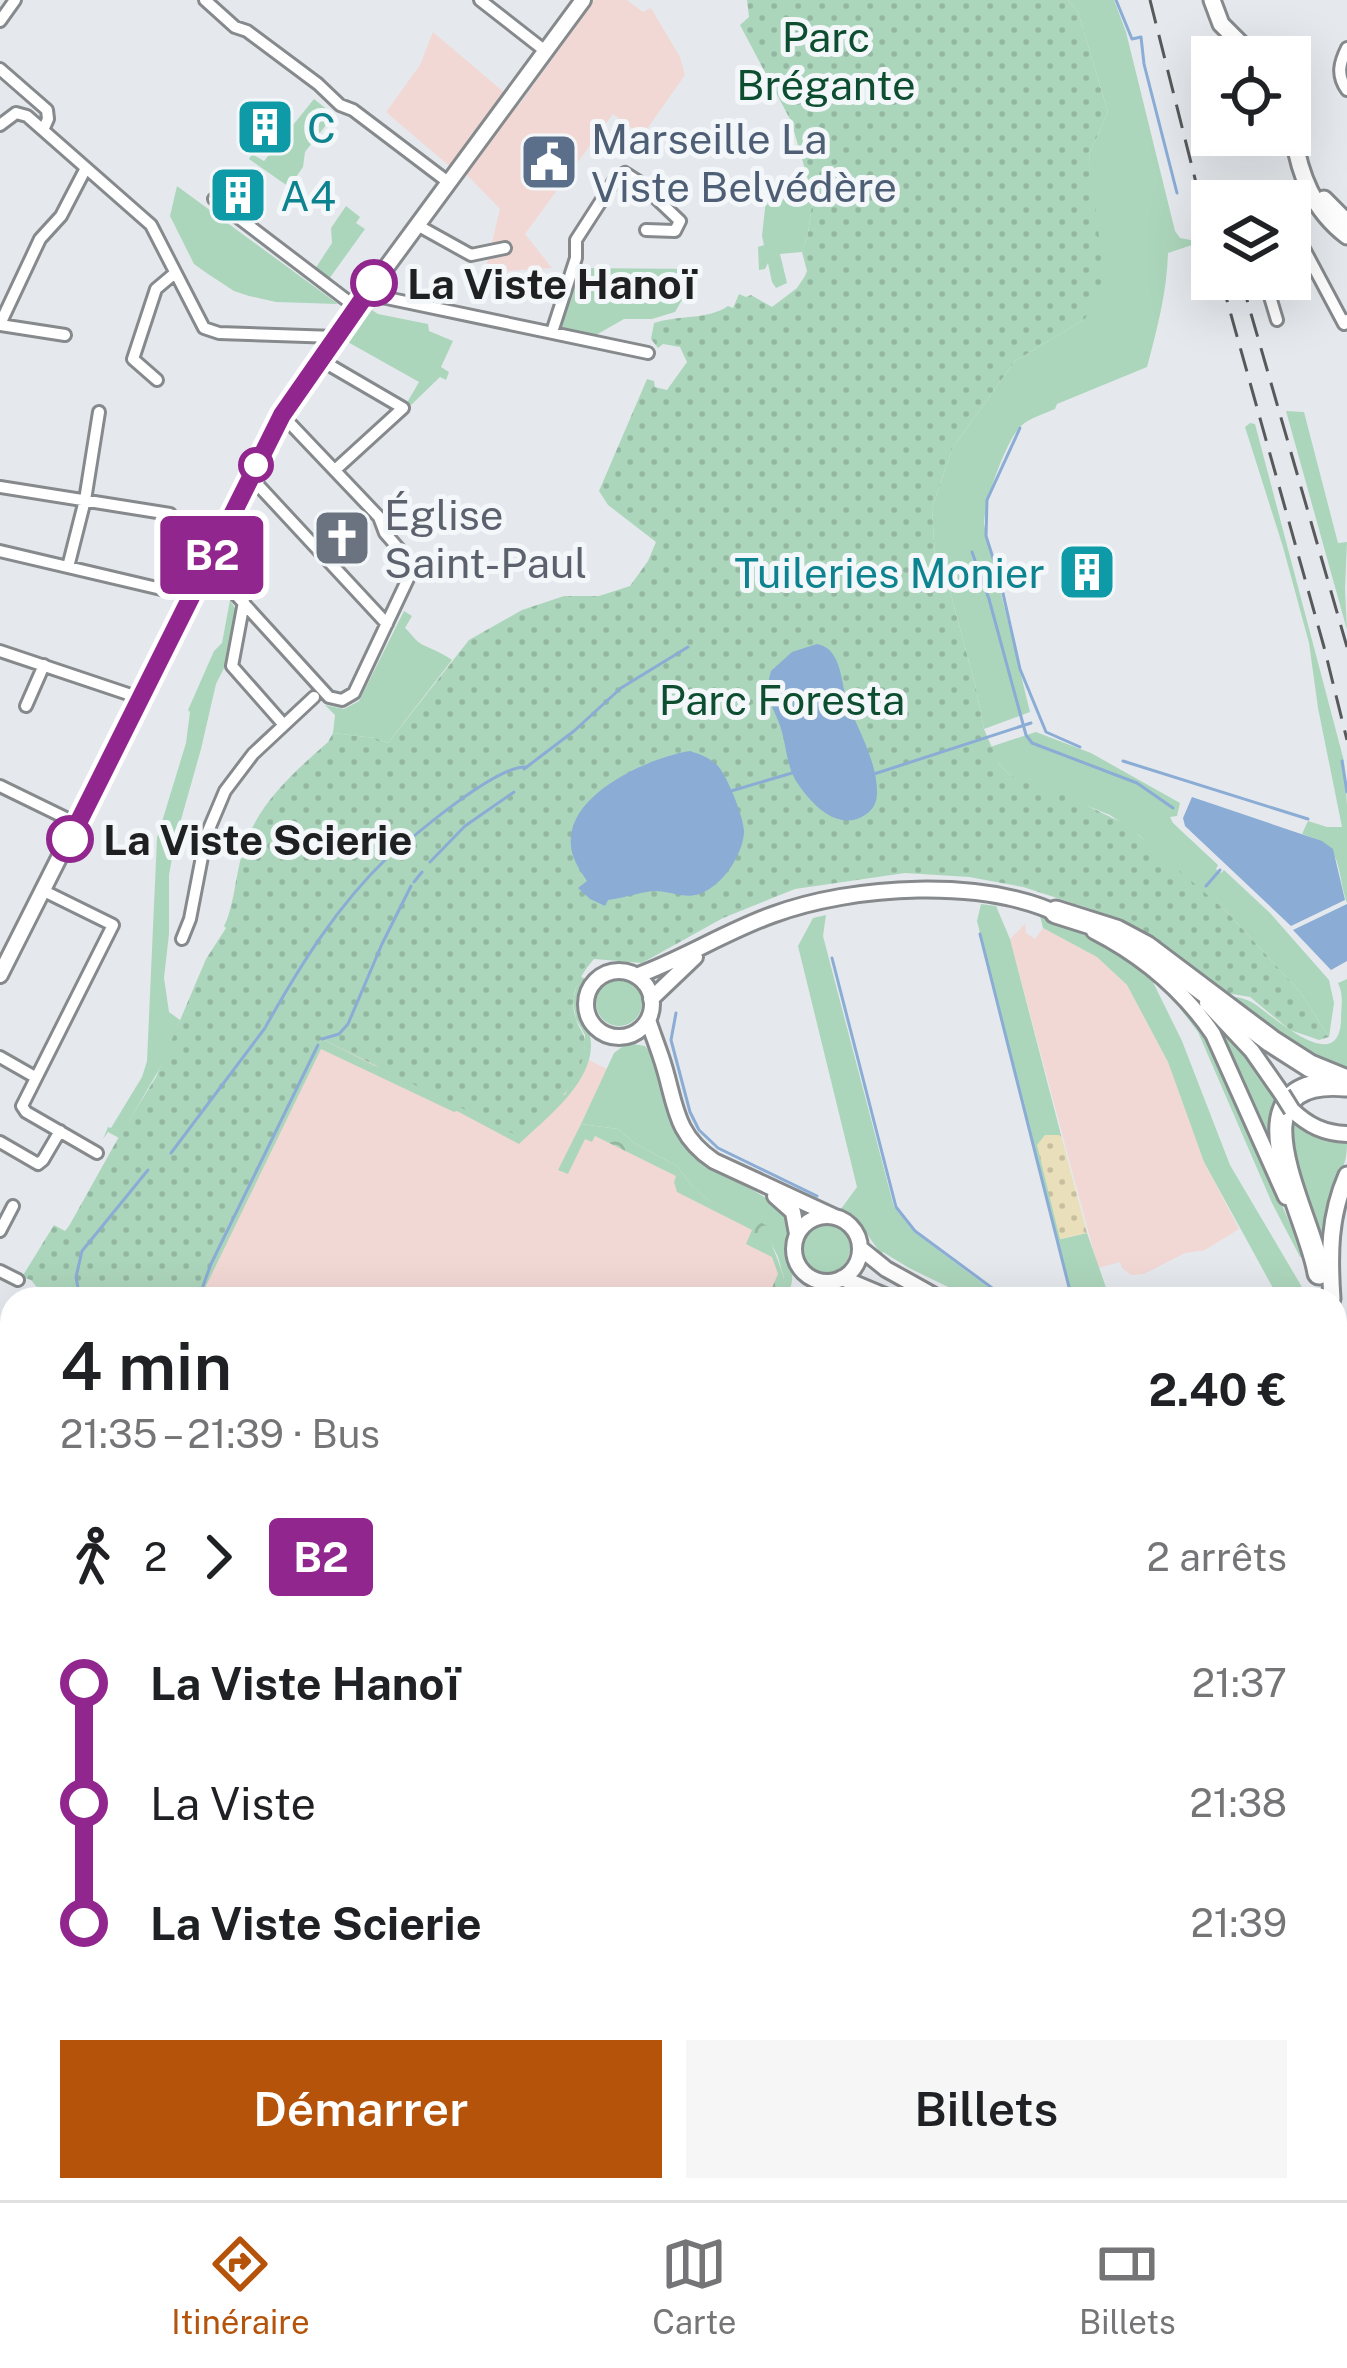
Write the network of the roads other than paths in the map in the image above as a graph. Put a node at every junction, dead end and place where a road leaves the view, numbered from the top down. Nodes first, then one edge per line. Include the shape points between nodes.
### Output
1 (15, 0) edge
2 (205, 0) edge
3 (480, 0) edge
4 (583, 0) edge
5 (1212, 0) edge
6 (0, 21) edge
7 (1233, 36) edge
8 (1347, 48) edge
9 (544, 50) junction
10 (0, 69) edge
11 (1347, 90) edge
12 (0, 125) edge
13 (44, 130) junction
14 (1296, 156) edge
15 (1302, 156) edge
16 (86, 168) junction
17 (448, 182) junction
18 (214, 200) dead end
19 (1347, 222) edge
20 (417, 225) junction
21 (646, 230) dead end
22 (1347, 236) edge
23 (505, 248) dead end
24 (1311, 260) edge
25 (176, 273) junction
26 (368, 291) junction
27 (1271, 300) edge
28 (357, 308) junction
29 (1277, 320) dead end
30 (1346, 322) edge
31 (0, 325) edge
32 (552, 332) junction
33 (64, 335) dead end
34 (334, 337) junction
35 (648, 353) dead end
36 (319, 359) junction
37 (157, 380) dead end
38 (99, 412) dead end
39 (282, 415) junction
40 (335, 470) junction
41 (249, 481) junction
42 (0, 487) edge
43 (85, 500) junction
44 (170, 514) dead end
45 (0, 551) edge
46 (68, 567) junction
47 (206, 567) junction
48 (191, 596) junction
49 (244, 602) junction
50 (386, 624) junction
51 (0, 651) edge
52 (44, 665) junction
53 (314, 697) dead end
54 (140, 698) junction
55 (26, 706) dead end
56 (284, 724) junction
57 (0, 786) edge
58 (78, 824) junction
59 (44, 891) junction
60 (1056, 912) junction
61 (1102, 935) junction
62 (182, 939) dead end
63 (714, 942) junction
64 (0, 975) edge
65 (636, 976) junction
66 (651, 999) junction
67 (648, 1020) junction
68 (631, 1034) junction
69 (656, 1044) junction
70 (0, 1058) edge
71 (35, 1077) junction
72 (1347, 1083) edge
73 (59, 1131) junction
74 (1347, 1134) edge
75 (0, 1142) edge
76 (97, 1153) dead end
77 (1347, 1175) edge
78 (746, 1176) junction
79 (13, 1206) dead end
80 (835, 1217) junction
81 (0, 1232) edge
82 (797, 1234) junction
83 (860, 1248) junction
84 (0, 1270) edge
85 (1319, 1273) junction
86 (842, 1279) junction
87 (18, 1280) dead end
88 (862, 1287) edge
89 (918, 1287) edge
90 (1321, 1287) edge
91 (1332, 1287) edge

1 - 6 street
2 - 17 street
3 - 9 street
4 - 9 street
5 - 7 main road
8 - 11 street via 1339,64
9 - 17 street
10 - 13 street via 45,106
12 - 13 street via 22,113
13 - 16 street
14 - 22 main road via 1310,196
15 - 19 main road via 1319,192
16 - 25 street via 151,225
16 - 31 street via 40,238
17 - 20 street
18 - 28 street
20 - 23 street via 471,255
20 - 26 street
21 - 32 street via 675,231 680,221 625,173 576,240
24 - 30 street
25 - 34 street via 204,328
25 - 37 street via 156,289 133,359
26 - 28 street
26 - 32 street
27 - 29 street
28 - 34 street
31 - 33 street
32 - 35 street
34 - 36 street
36 - 39 street
36 - 40 street via 404,408
38 - 43 street
39 - 40 street
39 - 41 street
40 - 50 street via 412,561
41 - 47 street
41 - 50 street
42 - 43 street
43 - 44 street
43 - 46 street
45 - 46 street
46 - 48 street
47 - 48 street
47 - 49 street
48 - 54 street
49 - 50 street via 326,694 342,700 356,690
49 - 56 street via 232,666
51 - 52 street
52 - 54 street
52 - 55 street
53 - 56 street
54 - 58 street
56 - 62 street via 244,764 217,808
57 - 58 street
58 - 59 street
59 - 64 street
59 - 71 street via 113,925
60 - 61 street
60 - 63 street via 958,891 883,891 827,898
60 - 72 highway via 1146,947 1271,1041
61 - 74 street, bridge via 1202,998 1306,1124
61 - 85 street via 1178,989 1213,1034
63 - 65 street
63 - 66 street
65 - 66 street
65 - 68 street via 610,972 586,997 599,1030
66 - 67 street
67 - 68 street
67 - 69 street
68 - 69 street
69 - 78 street via 688,1138
70 - 71 street
71 - 73 street via 23,1109
72 - 85 highway via 1301,1090 1279,1126
73 - 75 street via 38,1164
73 - 76 street
77 - 91 main road via 1330,1232
78 - 80 street
78 - 82 street via 787,1204
79 - 81 street
80 - 82 street via 813,1219
80 - 83 street via 853,1228
82 - 86 street via 794,1255 805,1274
83 - 86 street
83 - 89 street
84 - 87 street
85 - 90 main road
86 - 88 street

